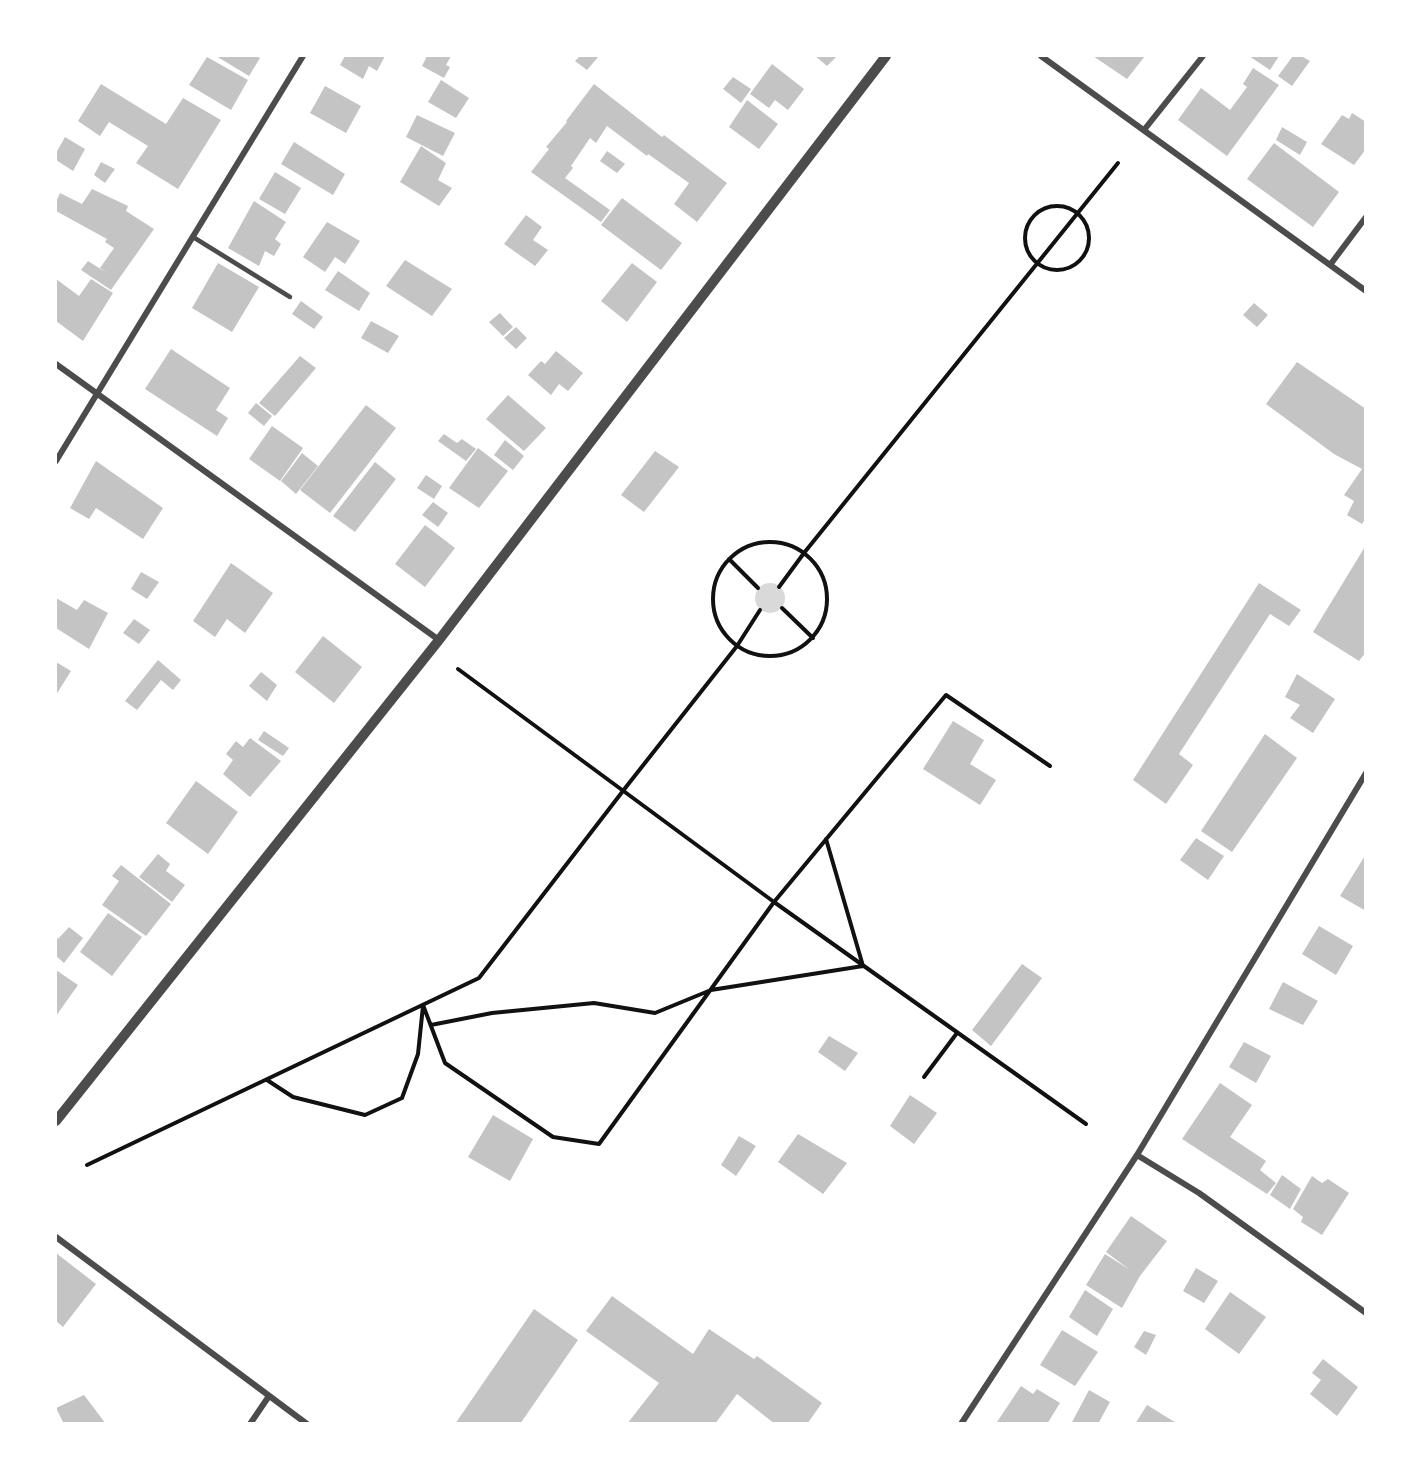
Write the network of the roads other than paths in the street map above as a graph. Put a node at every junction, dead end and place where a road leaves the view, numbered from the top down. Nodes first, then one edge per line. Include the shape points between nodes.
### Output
1 (303, 56) edge
2 (886, 56) edge
3 (1041, 56) edge
4 (1203, 56) edge
5 (1144, 130) junction
6 (1365, 217) edge
7 (193, 237) junction
8 (1330, 265) junction
9 (1365, 291) edge
10 (290, 297) dead end
11 (56, 364) edge
12 (98, 394) junction
13 (56, 461) edge
14 (439, 640) junction
15 (1365, 773) edge
16 (56, 1121) edge
17 (1137, 1155) junction
18 (56, 1237) edge
19 (1365, 1313) edge
20 (269, 1396) junction
21 (250, 1424) edge
22 (308, 1424) edge
23 (961, 1424) edge

1 - 7 street
2 - 14 street
3 - 5 street
4 - 5 street
5 - 8 street
6 - 8 street
7 - 10 lane
7 - 12 street
8 - 9 street
11 - 12 street
12 - 13 street
12 - 14 street
14 - 16 street
15 - 17 street
17 - 19 street via 1199,1193
17 - 23 street
18 - 20 street
20 - 21 street
20 - 22 street

